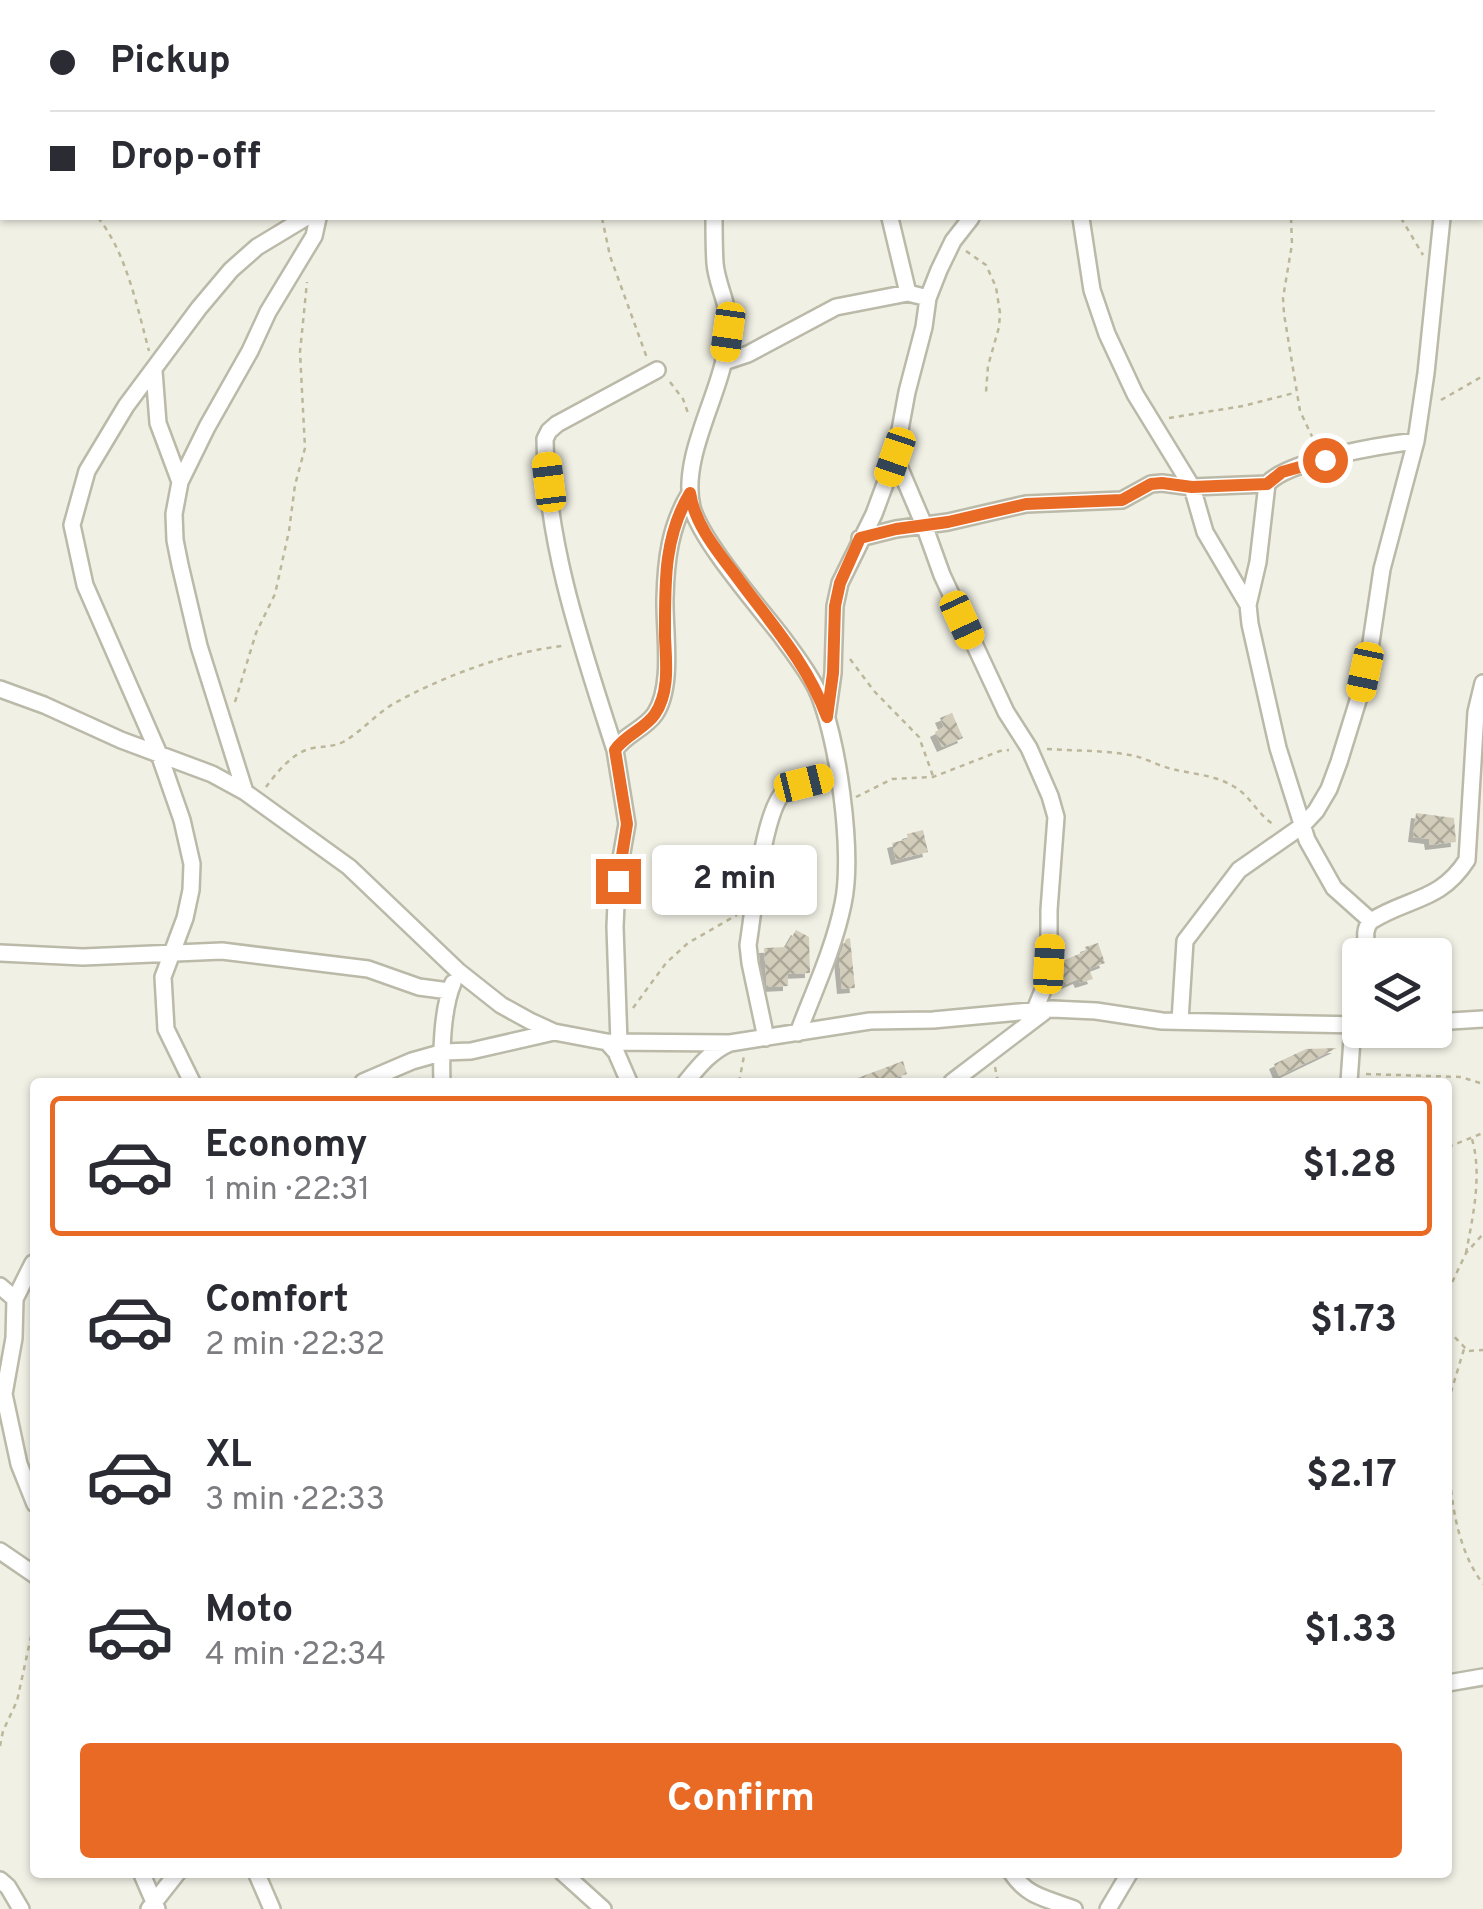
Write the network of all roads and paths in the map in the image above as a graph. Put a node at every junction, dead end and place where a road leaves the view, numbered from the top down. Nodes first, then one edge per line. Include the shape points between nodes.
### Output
1 (99, 220) edge
2 (303, 220) edge
3 (318, 220) edge
4 (602, 220) edge
5 (714, 220) edge
6 (890, 220) edge
7 (951, 220) edge
8 (969, 220) edge
9 (1081, 220) edge
10 (1291, 220) edge
11 (1402, 220) edge
12 (1442, 220) edge
13 (953, 241) junction
14 (309, 270) dead end
15 (1434, 278) junction
16 (908, 293) junction
17 (928, 298) junction
18 (724, 362) junction
19 (657, 370) junction
20 (154, 371) junction
21 (1483, 376) edge
22 (986, 392) dead end
23 (1296, 392) junction
24 (688, 412) dead end
25 (1421, 414) junction
26 (1153, 420) junction
27 (1416, 441) junction
28 (895, 457) junction
29 (1325, 460) junction
30 (180, 482) junction
31 (1267, 484) junction
32 (1192, 487) junction
33 (690, 493) junction
34 (924, 525) junction
35 (860, 538) junction
36 (1248, 605) junction
37 (835, 636) junction
38 (580, 643) junction
39 (1483, 683) edge
40 (0, 689) edge
41 (827, 717) junction
42 (227, 730) junction
43 (1029, 748) junction
44 (615, 750) junction
45 (160, 754) junction
46 (838, 775) junction
47 (933, 777) junction
48 (250, 796) junction
49 (842, 804) junction
50 (1296, 830) junction
51 (1475, 859) edge
52 (754, 907) junction
53 (1371, 921) junction
54 (1366, 938) edge
55 (0, 952) edge
56 (170, 953) junction
57 (458, 971) junction
58 (449, 992) junction
59 (1041, 1011) junction
60 (1483, 1020) edge
61 (1180, 1021) junction
62 (1452, 1021) edge
63 (619, 1024) junction
64 (1342, 1025) edge
65 (554, 1032) junction
66 (798, 1032) junction
67 (766, 1038) junction
68 (739, 1041) junction
69 (613, 1042) junction
70 (1354, 1048) edge
71 (444, 1052) junction
72 (190, 1078) edge
73 (373, 1078) edge
74 (442, 1078) edge
75 (627, 1078) edge
76 (689, 1078) edge
77 (739, 1078) edge
78 (957, 1078) edge
79 (1349, 1078) edge
80 (1483, 1084) edge
81 (1483, 1133) edge
82 (1471, 1136) junction
83 (1452, 1145) edge
84 (1483, 1234) edge
85 (1466, 1253) junction
86 (30, 1271) edge
87 (1452, 1283) edge
88 (0, 1286) edge
89 (15, 1299) junction
90 (1452, 1334) edge
91 (1464, 1348) junction
92 (1483, 1350) edge
93 (1452, 1388) edge
94 (1452, 1485) edge
95 (30, 1492) edge
96 (0, 1551) edge
97 (30, 1572) edge
98 (1483, 1584) edge
99 (30, 1641) edge
100 (1483, 1678) edge
101 (1452, 1683) edge
102 (0, 1746) edge
103 (143, 1878) edge
104 (174, 1878) edge
105 (259, 1878) edge
106 (569, 1878) edge
107 (1014, 1878) edge
108 (1126, 1878) edge
109 (0, 1880) edge
110 (153, 1907) edge
111 (21, 1909) edge
112 (272, 1909) edge
113 (603, 1909) edge
114 (1074, 1909) edge
115 (1108, 1909) edge

1 - 20 path via 114,240
2 - 20 street via 231,270
3 - 30 street
4 - 19 path via 610,256
5 - 18 street via 715,266 727,312
6 - 16 street
7 - 13 street
8 - 13 street
9 - 26 street via 1107,334
10 - 23 path via 1283,298
11 - 15 path
12 - 15 street
13 - 17 street
13 - 22 path via 986,265 996,287 999,327
14 - 42 path via 300,352 305,448 275,594
15 - 25 street
16 - 17 street
16 - 18 street via 836,307
17 - 28 street
18 - 33 street via 698,439
19 - 24 path
19 - 38 street via 557,424 545,439 556,537
20 - 30 street via 158,422
20 - 45 street via 86,471 72,524 86,584
21 - 25 path
23 - 26 path
23 - 29 path
25 - 27 street
26 - 32 street
27 - 29 street
27 - 50 street via 1382,569 1360,694 1329,790
28 - 34 street
28 - 35 street
29 - 31 street via 1282,472
30 - 42 street via 174,514 178,552
31 - 32 street
31 - 36 street
32 - 34 street via 1151,484 1122,500 1026,504
32 - 36 street via 1205,532
33 - 41 street via 702,527 799,660
33 - 44 street via 670,542 662,698 656,713
34 - 35 street
34 - 43 street via 962,620
35 - 37 street via 840,583
36 - 50 street
37 - 41 street
37 - 47 path via 874,691 919,736
38 - 44 street
38 - 48 path via 535,648 408,697 338,745 305,750
39 - 51 street via 1474,731
40 - 45 street
41 - 46 street
42 - 48 street
43 - 47 path via 1000,751
43 - 50 path via 1139,756 1215,778 1246,795 1266,820
43 - 59 street via 1056,817
44 - 63 street via 627,824 616,912
45 - 48 street
45 - 56 street via 192,864 191,890
46 - 49 street
46 - 52 street via 780,796
47 - 49 path via 892,780
48 - 57 street via 349,867
49 - 66 street via 843,904
50 - 53 street via 1334,888
50 - 61 street via 1238,870 1185,941
51 - 53 street via 1445,886
52 - 63 path via 710,929 666,963
52 - 67 street via 748,945
53 - 54 street
55 - 56 street
56 - 58 street via 222,950 326,963
56 - 72 street via 163,976 166,1029
57 - 58 street
57 - 65 street via 502,1005
58 - 71 street
59 - 61 street
59 - 66 street
59 - 78 street
60 - 62 street
61 - 64 street
63 - 69 street
65 - 69 street
65 - 71 street
66 - 67 street
67 - 68 street
68 - 69 street
68 - 76 street via 706,1058
68 - 77 path
69 - 75 street
70 - 79 street
71 - 73 street
71 - 74 street
79 - 80 path via 1461,1077
81 - 82 path
82 - 83 path
82 - 85 path via 1478,1164
84 - 85 path
85 - 87 path
86 - 89 street
88 - 89 street
89 - 95 street via 4,1394
90 - 91 path
91 - 92 path
91 - 93 path
94 - 98 path via 1466,1553
96 - 97 street
99 - 102 path
100 - 101 street
103 - 110 street
104 - 110 street
105 - 112 street
106 - 113 street
107 - 114 street via 1032,1895
108 - 115 street
109 - 111 street

